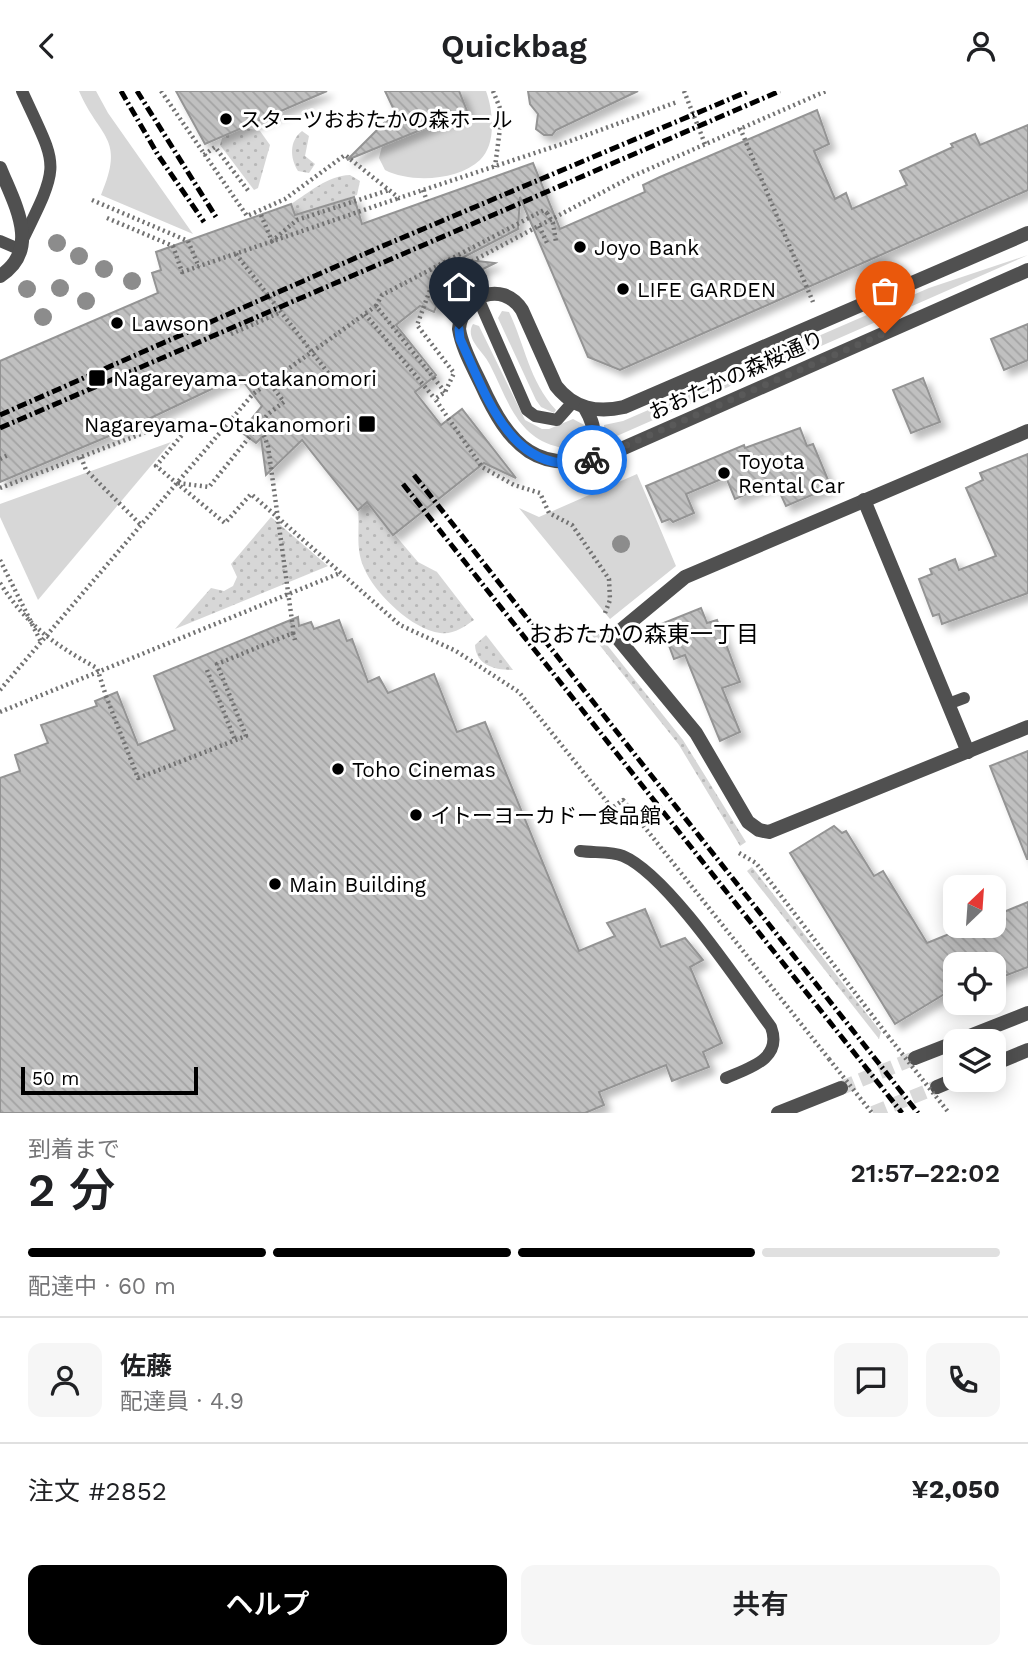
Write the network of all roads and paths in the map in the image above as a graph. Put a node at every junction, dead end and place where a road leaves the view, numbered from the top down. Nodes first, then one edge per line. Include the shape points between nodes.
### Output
1 (22, 91) edge
2 (161, 91) edge
3 (493, 91) edge
4 (684, 91) edge
5 (826, 91) edge
6 (677, 102) dead end
7 (740, 128) junction
8 (705, 144) junction
9 (204, 155) junction
10 (495, 167) junction
11 (0, 168) edge
12 (389, 190) junction
13 (423, 190) junction
14 (250, 193) dead end
15 (399, 198) junction
16 (92, 200) dead end
17 (427, 201) dead end
18 (261, 215) dead end
19 (107, 218) dead end
20 (539, 226) junction
21 (1028, 233) edge
22 (514, 239) dead end
23 (0, 241) edge
24 (272, 241) junction
25 (556, 242) dead end
26 (22, 243) junction
27 (548, 245) dead end
28 (236, 254) junction
29 (455, 262) dead end
30 (199, 267) junction
31 (458, 269) dead end
32 (1028, 270) edge
33 (0, 276) edge
34 (478, 298) junction
35 (813, 302) dead end
36 (376, 306) junction
37 (281, 312) junction
38 (365, 314) junction
39 (231, 334) dead end
40 (311, 352) junction
41 (269, 382) junction
42 (339, 387) dead end
43 (445, 392) dead end
44 (435, 399) dead end
45 (578, 405) junction
46 (140, 423) dead end
47 (260, 425) junction
48 (1028, 431) edge
49 (144, 433) junction
50 (8, 455) dead end
51 (81, 457) junction
52 (0, 459) edge
53 (575, 463) junction
54 (19, 483) dead end
55 (176, 483) junction
56 (0, 489) edge
57 (540, 493) dead end
58 (864, 500) junction
59 (141, 525) junction
60 (0, 559) edge
61 (340, 573) junction
62 (0, 583) edge
63 (605, 613) dead end
64 (293, 631) junction
65 (295, 639) dead end
66 (41, 642) junction
67 (206, 670) dead end
68 (0, 690) edge
69 (964, 698) dead end
70 (948, 704) junction
71 (0, 712) edge
72 (1028, 727) edge
73 (235, 740) junction
74 (968, 751) junction
75 (580, 851) dead end
76 (739, 853) dead end
77 (1028, 1013) edge
78 (988, 1029) edge
79 (943, 1047) edge
80 (1028, 1050) edge
81 (915, 1058) tunnel mouth
82 (1006, 1059) edge
83 (726, 1078) dead end
84 (943, 1084) edge
85 (937, 1087) tunnel mouth
86 (841, 1088) tunnel mouth
87 (778, 1113) edge
88 (872, 1113) edge
89 (949, 1113) edge

1 - 26 lane via 53,163 48,189
2 - 9 path
3 - 10 path via 502,113
4 - 8 path
5 - 7 path
6 - 10 path
7 - 8 path
7 - 35 path
8 - 20 path
9 - 12 path via 247,216 285,199 345,155
9 - 14 path via 215,146
10 - 13 path
11 - 26 street via 20,218
12 - 15 path
12 - 24 path via 297,220
13 - 15 path
13 - 17 path
15 - 24 path
16 - 30 path via 188,241
18 - 24 path
19 - 30 path via 173,246 183,272
20 - 22 path
20 - 27 path
21 - 45 street, おおたかの森桜通り via 624,407 610,410
23 - 26 lane
24 - 28 path
25 - 36 path, bridge via 544,210 382,295
26 - 33 street via 12,267
28 - 30 path
28 - 37 path
29 - 31 path
32 - 53 street, おおたかの森桜通り via 610,454
34 - 45 street via 496,292 516,301 556,386
34 - 45 lane via 527,409 535,416 557,420
34 - 53 street via 469,303 460,319 460,339 503,426 524,449 556,462
36 - 38 path
36 - 43 path
37 - 39 path
37 - 40 path
38 - 40 path
38 - 44 path
40 - 41 path
40 - 42 path
41 - 47 path via 284,402
41 - 55 path via 253,394
45 - 53 street via 593,427 593,443
46 - 49 path
47 - 55 path via 209,487
47 - 64 path, bridge via 268,446
48 - 58 street
49 - 51 path
49 - 55 path via 167,424 182,435 156,466
50 - 52 path
51 - 56 path
51 - 59 path via 86,470
54 - 56 path
55 - 59 path
55 - 61 path via 225,523 251,494
57 - 63 path via 549,513 572,525 609,579
58 - 70 street
58 - 74 street via 685,577 615,635 696,733 748,822 759,830 769,832
59 - 66 path
60 - 66 path
61 - 71 path
61 - 88 path, bridge via 400,625 456,651 519,692 612,808 623,800
62 - 73 path, bridge via 18,612 42,635 97,668 138,778
64 - 65 path
64 - 73 path via 217,664 247,736
66 - 68 path
67 - 73 path
69 - 70 lane
70 - 74 street
72 - 74 street
75 - 83 lane via 622,855 651,874 771,1027 775,1038 770,1055
76 - 89 path, bridge via 756,863
77 - 78 street
79 - 81 street
80 - 82 street
84 - 85 street
86 - 87 street

